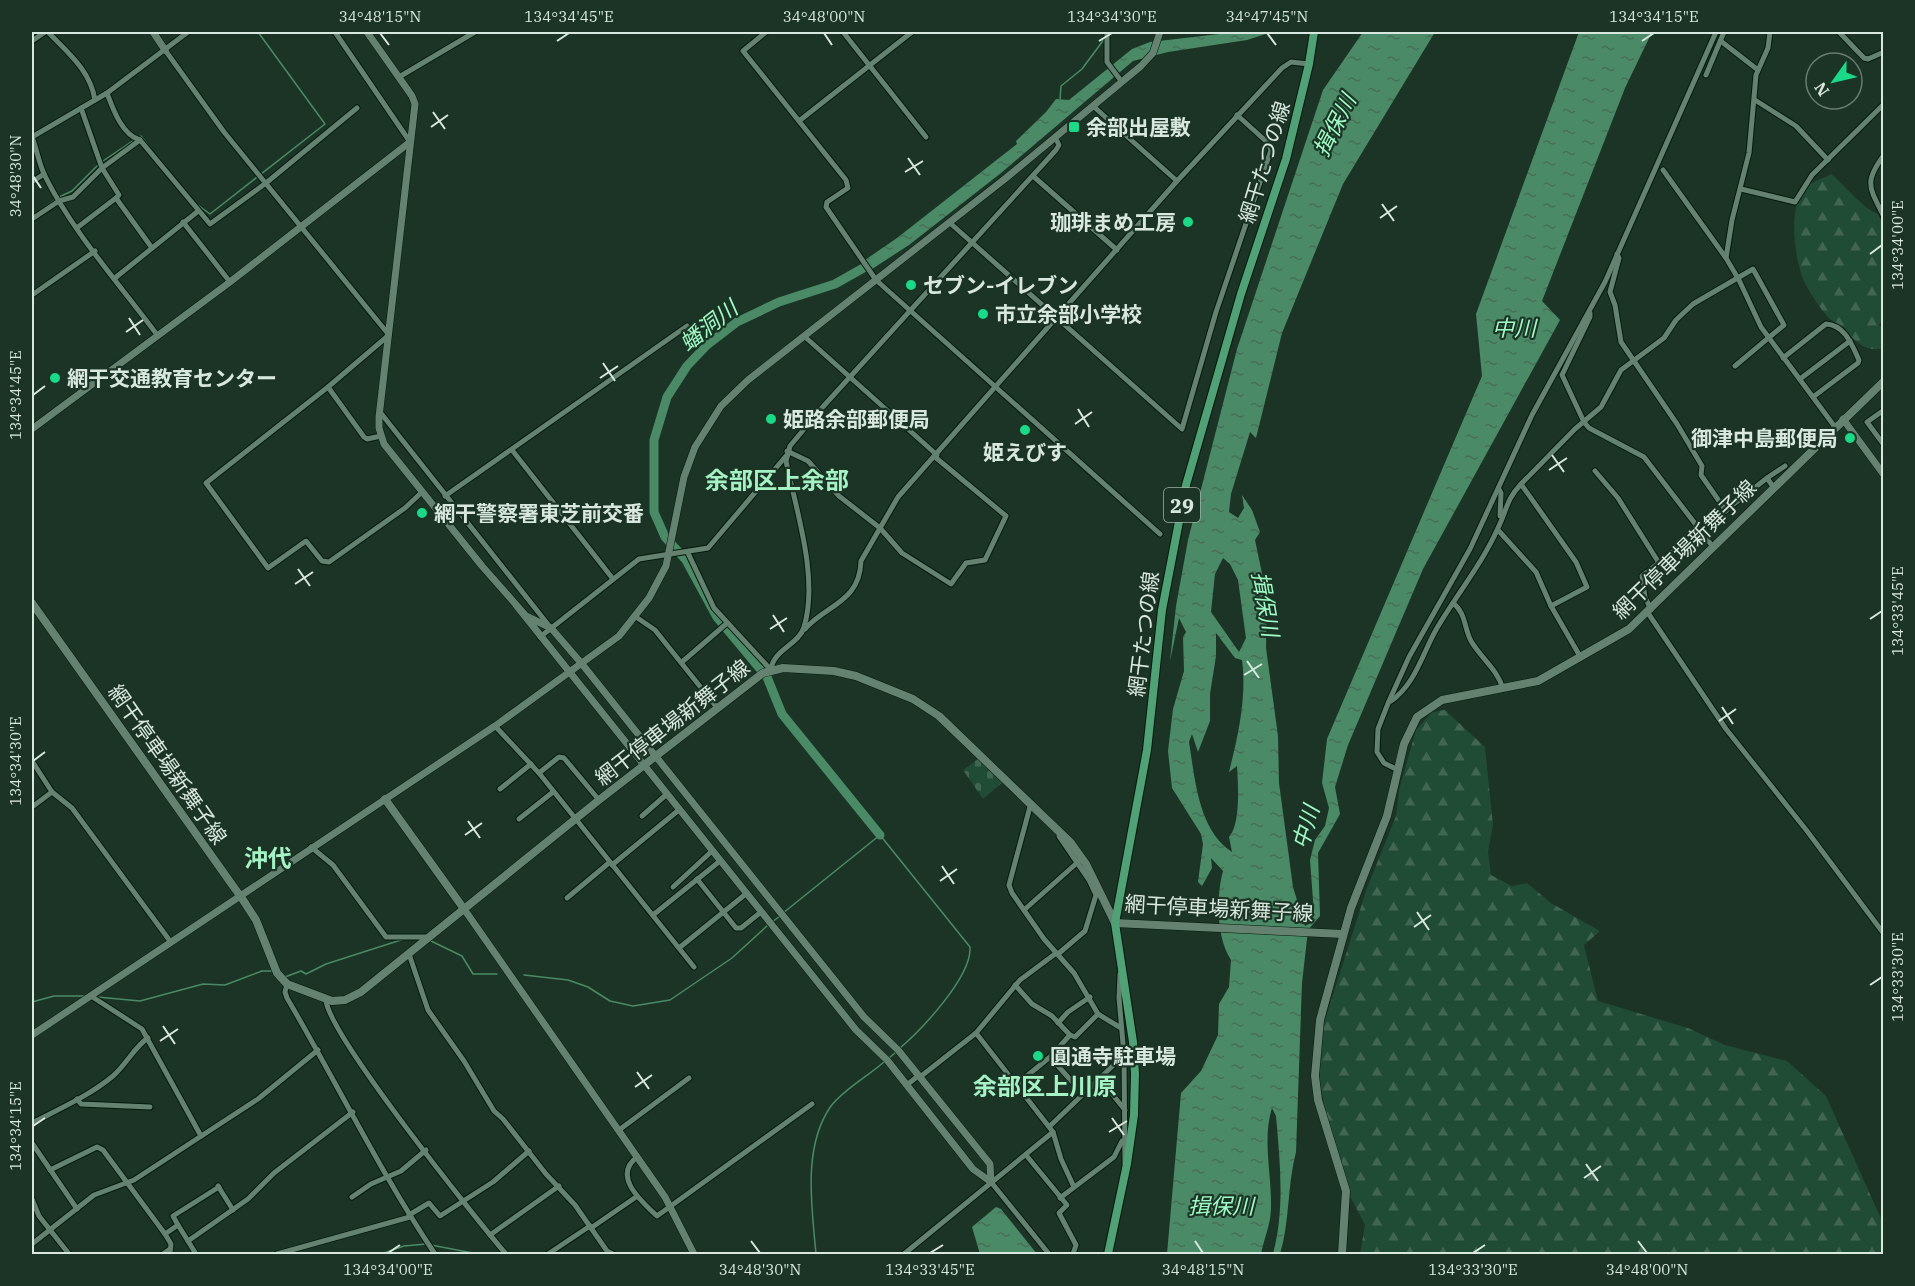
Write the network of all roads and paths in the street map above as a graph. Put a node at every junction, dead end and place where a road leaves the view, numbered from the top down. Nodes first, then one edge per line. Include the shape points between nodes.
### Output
1 (47, 32) edge
2 (153, 32) edge
3 (188, 32) edge
4 (335, 32) edge
5 (367, 32) edge
6 (475, 32) edge
7 (766, 32) edge
8 (843, 32) edge
9 (912, 32) edge
10 (1107, 32) edge
11 (1160, 32) edge
12 (1314, 32) edge
13 (1716, 32) edge
14 (1724, 32) edge
15 (1770, 32) edge
16 (1839, 32) edge
17 (32, 41) edge
18 (1722, 42) junction
19 (165, 50) junction
20 (1884, 52) edge
21 (1309, 64) junction
22 (870, 66) junction
23 (1758, 70) junction
24 (1706, 75) dead end
25 (399, 77) junction
26 (1122, 82) junction
27 (107, 93) junction
28 (95, 100) junction
29 (1755, 100) junction
30 (1884, 104) edge
31 (1093, 106) junction
32 (81, 108) junction
33 (357, 108) dead end
34 (1237, 115) junction
35 (799, 121) junction
36 (926, 136) dead end
37 (32, 137) edge
38 (1055, 137) junction
39 (140, 140) junction
40 (410, 142) junction
41 (1884, 155) edge
42 (1828, 160) junction
43 (101, 167) junction
44 (1663, 170) dead end
45 (44, 174) junction
46 (1033, 176) junction
47 (1178, 181) junction
48 (32, 182) edge
49 (266, 183) junction
50 (1741, 189) junction
51 (116, 198) junction
52 (58, 199) junction
53 (197, 212) junction
54 (1884, 217) edge
55 (32, 219) edge
56 (183, 222) junction
57 (950, 223) junction
58 (78, 227) junction
59 (302, 227) junction
60 (971, 243) junction
61 (152, 248) junction
62 (1117, 250) junction
63 (95, 251) junction
64 (1617, 254) junction
65 (1726, 258) junction
66 (115, 278) junction
67 (1738, 278) junction
68 (876, 280) junction
69 (230, 282) junction
70 (32, 294) edge
71 (911, 310) junction
72 (1590, 312) junction
73 (1056, 318) junction
74 (687, 326) dead end
75 (389, 335) junction
76 (158, 336) junction
77 (804, 336) junction
78 (1768, 338) junction
79 (1850, 341) junction
80 (1783, 358) junction
81 (1634, 359) junction
82 (1735, 366) dead end
83 (850, 377) junction
84 (1800, 380) junction
85 (1884, 381) edge
86 (328, 387) junction
87 (996, 387) junction
88 (1813, 397) junction
89 (1884, 410) edge
90 (380, 412) junction
91 (1843, 419) junction
92 (1584, 422) junction
93 (1835, 427) junction
94 (32, 429) edge
95 (381, 436) junction
96 (1884, 445) edge
97 (512, 450) junction
98 (787, 453) junction
99 (936, 456) junction
100 (1785, 466) dead end
101 (1595, 471) dead end
102 (1883, 472) edge
103 (1767, 478) junction
104 (1521, 484) junction
105 (1774, 488) junction
106 (1499, 489) junction
107 (422, 492) junction
108 (445, 496) junction
109 (1726, 511) junction
110 (1501, 519) junction
111 (880, 528) junction
112 (1699, 529) junction
113 (1498, 530) junction
114 (1160, 534) dead end
115 (1713, 548) junction
116 (688, 553) junction
117 (667, 555) junction
118 (1659, 562) junction
119 (614, 579) junction
120 (32, 603) edge
121 (1453, 603) junction
122 (516, 605) junction
123 (1551, 606) junction
124 (1649, 612) junction
125 (636, 617) junction
126 (724, 627) junction
127 (550, 628) junction
128 (802, 632) junction
129 (540, 637) junction
130 (1581, 658) junction
131 (682, 662) junction
132 (582, 664) junction
133 (767, 671) junction
134 (571, 672) junction
135 (1503, 689) junction
136 (1389, 702) junction
137 (718, 709) junction
138 (495, 726) junction
139 (657, 757) junction
140 (32, 761) edge
141 (531, 764) junction
142 (646, 766) junction
143 (1398, 770) junction
144 (539, 773) junction
145 (500, 789) dead end
146 (52, 792) junction
147 (553, 792) junction
148 (667, 794) junction
149 (385, 799) junction
150 (599, 800) junction
151 (1031, 803) junction
152 (32, 807) edge
153 (680, 809) junction
154 (642, 816) dead end
155 (519, 819) dead end
156 (576, 819) junction
157 (1061, 832) junction
158 (312, 847) junction
159 (712, 851) junction
160 (720, 861) junction
161 (1078, 862) junction
162 (611, 863) junction
163 (697, 879) junction
164 (673, 887) dead end
165 (747, 893) junction
166 (240, 895) junction
167 (567, 898) dead end
168 (464, 909) junction
169 (1024, 910) junction
170 (723, 912) junction
171 (761, 912) junction
172 (652, 915) junction
173 (1118, 923) junction
174 (1340, 933) junction
175 (1884, 934) edge
176 (429, 937) junction
177 (170, 941) junction
178 (679, 948) junction
179 (409, 954) junction
180 (1057, 954) junction
181 (1120, 965) junction
182 (694, 967) dead end
183 (287, 984) junction
184 (1016, 985) junction
185 (91, 996) junction
186 (1090, 997) junction
187 (327, 1000) junction
188 (1098, 1014) junction
189 (1058, 1023) junction
190 (1121, 1028) junction
191 (976, 1033) junction
192 (32, 1035) edge
193 (1070, 1035) junction
194 (148, 1038) junction
195 (897, 1048) junction
196 (318, 1050) junction
197 (1124, 1055) junction
198 (1050, 1057) junction
199 (885, 1058) junction
200 (919, 1077) junction
201 (689, 1078) dead end
202 (1100, 1079) junction
203 (908, 1084) junction
204 (1017, 1084) junction
205 (1091, 1087) junction
206 (77, 1099) junction
207 (812, 1104) dead end
208 (150, 1107) dead end
209 (1125, 1111) junction
210 (353, 1112) junction
211 (32, 1123) edge
212 (1050, 1125) junction
213 (619, 1130) junction
214 (1053, 1132) junction
215 (201, 1136) junction
216 (1123, 1138) junction
217 (32, 1143) edge
218 (426, 1150) junction
219 (529, 1151) junction
220 (1026, 1155) junction
221 (637, 1157) junction
222 (1126, 1168) junction
223 (50, 1170) junction
224 (387, 1177) junction
225 (991, 1182) junction
226 (126, 1183) junction
227 (559, 1186) junction
228 (1074, 1187) junction
229 (352, 1197) dead end
230 (636, 1197) junction
231 (1060, 1198) junction
232 (32, 1199) edge
233 (463, 1202) junction
234 (670, 1204) junction
235 (77, 1209) junction
236 (233, 1210) junction
237 (409, 1216) junction
238 (178, 1225) junction
239 (590, 1227) junction
240 (50, 1230) junction
241 (165, 1233) junction
242 (490, 1235) junction
243 (188, 1241) junction
244 (32, 1244) edge
245 (170, 1252) edge
246 (69, 1254) edge
247 (163, 1254) edge
248 (196, 1254) edge
249 (276, 1254) edge
250 (435, 1254) edge
251 (507, 1254) edge
252 (548, 1254) edge
253 (613, 1254) edge
254 (694, 1254) edge
255 (904, 1254) edge
256 (1049, 1254) edge
257 (1073, 1254) edge
258 (1108, 1254) edge
259 (1342, 1254) edge

1 - 17 street
1 - 28 street via 82,66
2 - 19 street
3 - 19 street
4 - 40 street
5 - 25 street
6 - 25 street
7 - 35 street via 743,51
8 - 22 street
9 - 22 street
10 - 26 street via 1107,62
11 - 26 street via 1146,62
12 - 21 main road, 網干たつの線 / 29
13 - 64 street
14 - 18 street
15 - 23 street
16 - 20 street via 1864,58
18 - 23 street
18 - 24 street
19 - 27 street
19 - 49 street
21 - 34 street via 1291,62 1281,68
21 - 173 main road, 網干たつの線 / 29 via 1286,159 1241,294 1186,485 1162,610 1147,750
22 - 35 street
22 - 36 street
23 - 29 street
25 - 40 street via 414,100
26 - 31 street
27 - 28 street
27 - 39 street via 125,128
28 - 32 street
29 - 42 street via 1796,126
29 - 50 street
30 - 42 street
31 - 38 street
31 - 47 street
32 - 37 street
32 - 43 street
33 - 49 street
34 - 47 street
34 - 73 street via 1269,142 1271,150 1216,312 1182,429
35 - 68 street via 846,180 848,188 827,202 826,207
37 - 45 street
38 - 46 street via 1058,147
38 - 57 street
39 - 43 street
39 - 53 street
40 - 59 street
40 - 75 street
41 - 54 street via 1870,174 1871,189
42 - 50 street via 1795,202
43 - 51 street via 119,195
43 - 52 street via 73,197
44 - 65 street
45 - 48 street
45 - 52 street
46 - 60 street
46 - 62 street
47 - 62 street
49 - 53 street via 210,224
49 - 59 street
50 - 65 street
51 - 58 street
51 - 61 street
52 - 55 street
52 - 58 street
53 - 56 street
56 - 61 street
56 - 69 street
57 - 60 street
57 - 68 street
58 - 63 street
59 - 69 street
59 - 75 street
60 - 71 street
60 - 73 street
61 - 66 street
62 - 73 street
63 - 66 street
63 - 70 street
64 - 72 street
64 - 81 street via 1610,292 1620,342
65 - 67 street
66 - 76 street
67 - 78 street
67 - 78 street via 1753,269 1784,325
67 - 81 street via 1693,304 1664,338
68 - 71 street
68 - 77 street
69 - 76 street
71 - 83 street
71 - 87 street
72 - 92 street via 1562,375
72 - 106 street via 1532,415
73 - 87 street
74 - 97 street
75 - 86 street
75 - 90 street
76 - 94 street
77 - 83 street
77 - 117 street via 733,393 702,434 684,477
78 - 80 street
78 - 82 street
79 - 80 street via 1841,330 1826,324
79 - 84 street
79 - 88 street via 1858,363
80 - 84 street
81 - 92 street via 1616,376 1601,407
81 - 109 street via 1688,442 1701,466 1701,475
83 - 98 street
83 - 99 street
84 - 88 street
85 - 91 main road, 網干停車場新舞子線
86 - 95 street via 364,437
86 - 107 street via 206,483 268,568 306,541 322,561 329,562
87 - 99 street
87 - 114 street
88 - 93 street
89 - 96 street via 1868,422
90 - 95 street
90 - 108 street
91 - 93 main road, 網干停車場新舞子線
91 - 102 street
92 - 104 street
92 - 112 street via 1644,457
93 - 105 main road, 網干停車場新舞子線
95 - 107 street
97 - 108 street
97 - 119 street
98 - 111 street via 808,462 839,496
98 - 116 street via 708,548
98 - 128 street via 808,562 807,615
99 - 111 street via 898,497
99 - 111 street via 1006,516 985,561 966,563 951,584 902,553
100 - 103 street
101 - 118 street via 1618,498
103 - 105 street
103 - 109 street
104 - 110 street via 1509,496
104 - 123 street via 1576,562 1587,587
105 - 115 main road, 網干停車場新舞子線
106 - 110 street
106 - 136 street
107 - 122 street
108 - 127 street
109 - 112 street
110 - 113 street
111 - 128 street via 861,561 861,573 849,595
112 - 115 street
112 - 118 street
113 - 121 street
113 - 123 street via 1536,572
115 - 124 main road, 網干停車場新舞子線
116 - 117 street
116 - 126 street
117 - 119 street via 639,559
117 - 125 street via 658,584
118 - 124 street via 1642,579
119 - 127 street
120 - 166 main road, 網干停車場新舞子線
121 - 135 street via 1464,616 1476,650 1496,672
121 - 136 street via 1414,675
122 - 127 street via 526,616
122 - 129 street
123 - 130 street
124 - 130 main road, 網干停車場新舞子線
124 - 175 street via 1726,729
125 - 131 street via 656,630
125 - 132 street
126 - 131 street
126 - 133 street
127 - 129 street
127 - 132 street
128 - 133 street
129 - 134 street
130 - 135 main road, 網干停車場新舞子線 via 1538,681
131 - 137 street
132 - 134 street
132 - 139 street
133 - 137 main road, 網干停車場新舞子線
133 - 151 main road, 網干停車場新舞子線 via 834,671 913,699 939,716
134 - 138 street
134 - 142 street
135 - 143 main road, 網干停車場新舞子線 via 1442,700 1424,710 1410,729
136 - 143 street via 1378,729 1377,753 1384,763
137 - 139 main road, 網干停車場新舞子線
138 - 141 street
138 - 149 street
139 - 142 main road, 網干停車場新舞子線
139 - 195 street via 864,1017
140 - 146 street
141 - 144 street
141 - 145 street
142 - 148 street
142 - 150 main road, 網干停車場新舞子線
143 - 174 main road, 網干停車場新舞子線 via 1387,816
144 - 147 street
144 - 150 street via 564,758
146 - 152 street
146 - 177 street via 72,808
147 - 155 street
147 - 156 street
148 - 153 street
148 - 154 street
149 - 158 street
149 - 168 main road
150 - 156 main road, 網干停車場新舞子線
151 - 157 main road, 網干停車場新舞子線
151 - 169 street via 1009,885
153 - 159 street
153 - 162 street
156 - 162 street
156 - 168 main road, 網干停車場新舞子線
157 - 161 street via 1059,836
157 - 173 main road, 網干停車場新舞子線 via 1086,864
158 - 166 street
158 - 176 street via 333,865 386,937
159 - 160 street
159 - 164 street
160 - 163 street
160 - 165 street
161 - 169 street
161 - 180 street via 1095,895 1085,931
162 - 167 street
162 - 172 street
163 - 170 street
163 - 172 street
165 - 170 street
165 - 171 street
166 - 177 street
166 - 183 main road, 網干停車場新舞子線 via 256,920 277,973
168 - 176 main road, 網干停車場新舞子線
168 - 213 street
169 - 180 street
170 - 171 street via 736,928 741,928
170 - 178 street
171 - 199 street via 855,1030
172 - 178 street
173 - 174 main road, 網干停車場新舞子線
173 - 181 main road, 網干たつの線 / 29
174 - 259 main road via 1323,1000 1315,1076 1320,1111 1346,1191
176 - 179 main road, 網干停車場新舞子線
177 - 185 street
178 - 182 street
179 - 187 main road, 網干停車場新舞子線 via 353,997
179 - 219 street via 428,1010 494,1111
180 - 184 street
180 - 186 street
181 - 190 street
181 - 222 main road, 網干たつの線 / 29 via 1135,1074
183 - 187 main road
183 - 196 street via 287,998
184 - 189 street via 1032,1004
184 - 191 street
185 - 192 street
185 - 194 street via 142,1029
186 - 188 street
186 - 189 street
187 - 218 street via 359,1063
188 - 190 street
188 - 193 street via 1075,1037
189 - 193 street
190 - 197 street
191 - 200 street
191 - 204 street
193 - 198 street
194 - 206 street via 115,1074
194 - 215 street
195 - 199 street
195 - 200 street
196 - 210 street
196 - 215 street via 258,1099
197 - 202 street
197 - 209 street
198 - 204 street
198 - 205 street via 1075,1085 1083,1079
199 - 203 street
200 - 203 street
200 - 225 street via 990,1164
201 - 213 street
202 - 205 street
202 - 209 street
203 - 225 street via 973,1169
204 - 212 street
205 - 212 street
206 - 208 street via 81,1104
206 - 211 street
207 - 234 street
209 - 216 street
210 - 224 street
210 - 236 street
212 - 214 street
213 - 221 street
214 - 220 street
214 - 228 street
215 - 226 street
216 - 222 street
216 - 228 street via 1114,1157
217 - 223 street
218 - 224 street via 401,1171
218 - 233 street
219 - 227 street
219 - 233 street
220 - 225 street
220 - 231 street
221 - 230 street via 627,1173
221 - 234 street
222 - 258 main road, 網干たつの線 / 29
223 - 226 street via 98,1147
223 - 235 street
224 - 229 street
224 - 237 street
225 - 255 street
225 - 256 street
226 - 235 street via 94,1195
226 - 241 street
227 - 239 street
227 - 242 street
228 - 231 street
230 - 234 street via 657,1215
230 - 239 street
231 - 257 street via 1066,1205 1059,1213 1076,1245
232 - 240 street
233 - 237 street via 438,1217 429,1203
233 - 242 street
234 - 254 street
235 - 240 street
236 - 238 street via 218,1186 173,1216
236 - 243 street
237 - 249 street
237 - 250 street
238 - 241 street
238 - 243 street
239 - 252 street
239 - 253 street
240 - 244 street
240 - 246 street
241 - 245 street via 171,1244
242 - 251 street
243 - 248 street
245 - 247 street

